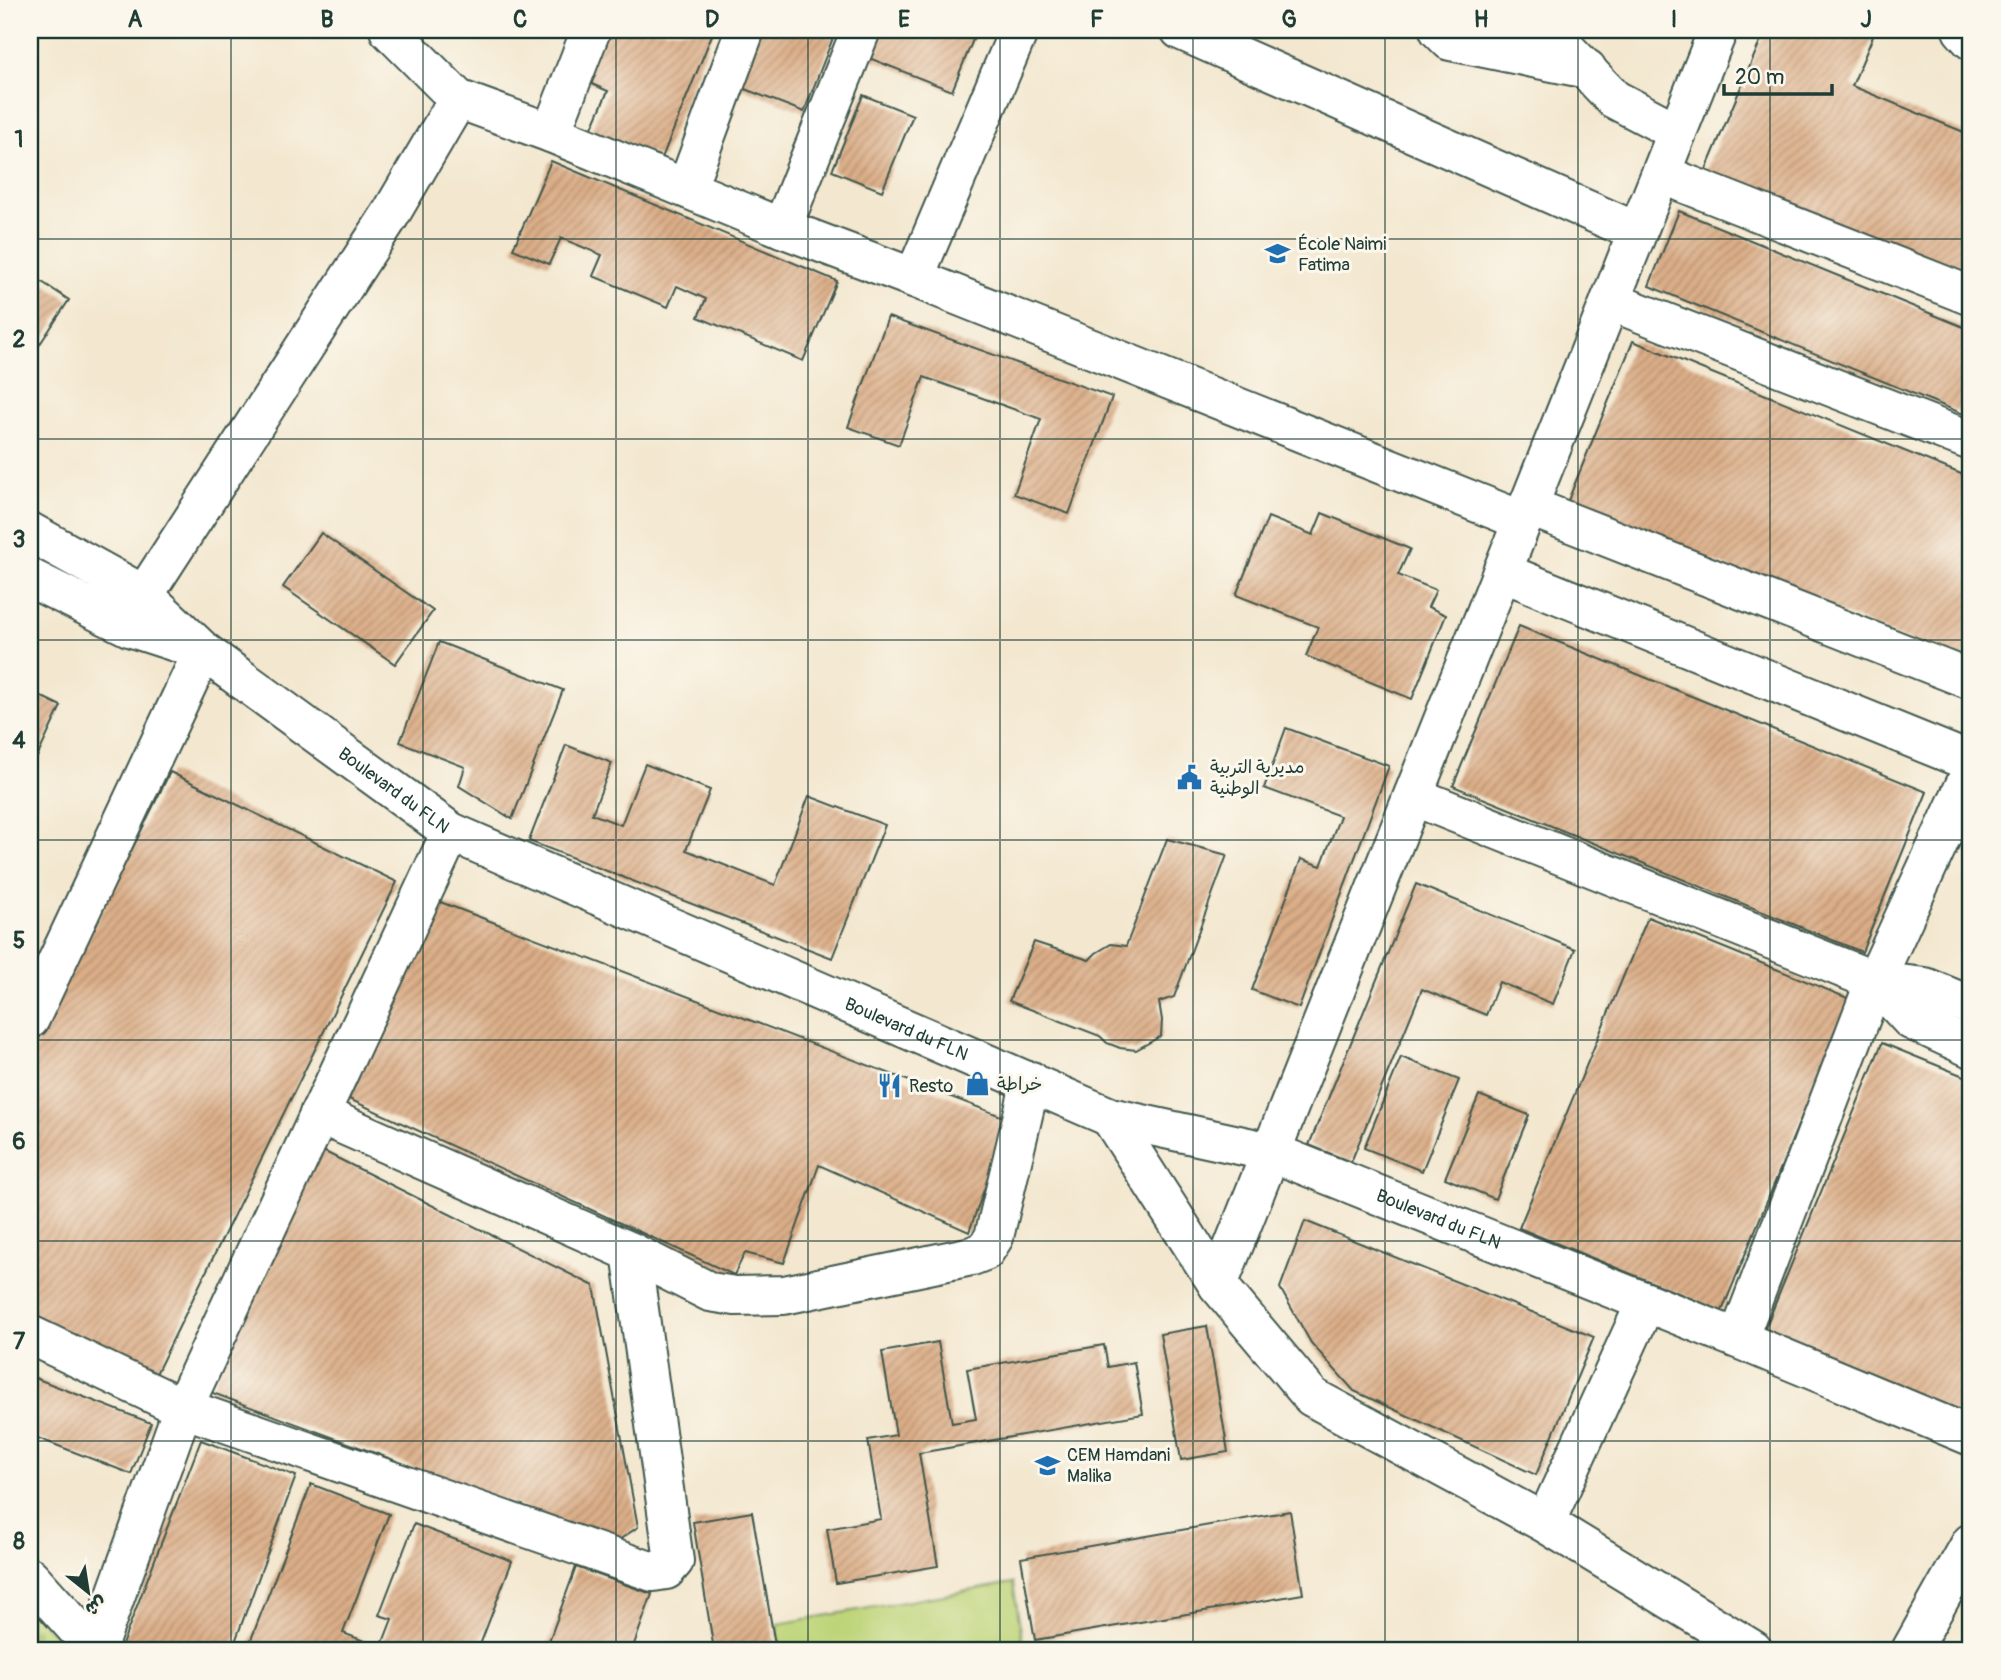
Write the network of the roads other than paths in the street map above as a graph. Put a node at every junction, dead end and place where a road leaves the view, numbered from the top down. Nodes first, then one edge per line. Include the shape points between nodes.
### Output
1 (389, 30) edge
2 (592, 30) edge
3 (746, 30) edge
4 (861, 30) edge
5 (1019, 30) edge
6 (1180, 30) edge
7 (1439, 30) edge
8 (1548, 30) edge
9 (1718, 30) edge
10 (1962, 30) edge
11 (1971, 40) edge
12 (1587, 69) junction
13 (458, 99) junction
14 (1677, 132) junction
15 (551, 133) junction
16 (1661, 174) junction
17 (687, 187) junction
18 (782, 228) junction
19 (1637, 233) junction
20 (914, 278) junction
21 (1971, 296) edge
22 (1610, 302) junction
23 (1971, 441) edge
24 (1525, 514) junction
25 (30, 532) edge
26 (1502, 572) junction
27 (30, 578) edge
28 (144, 595) junction
29 (203, 650) junction
30 (1971, 680) edge
31 (1971, 762) edge
32 (1971, 772) edge
33 (1413, 796) junction
34 (451, 832) junction
35 (43, 958) edge
36 (1875, 981) junction
37 (1971, 1006) edge
38 (30, 1019) edge
39 (1971, 1048) edge
40 (1031, 1082) junction
41 (319, 1114) junction
42 (1110, 1117) junction
43 (1271, 1152) junction
44 (631, 1252) junction
45 (1217, 1285) junction
46 (1646, 1302) junction
47 (30, 1335) edge
48 (1738, 1339) junction
49 (183, 1408) junction
50 (1971, 1436) edge
51 (1545, 1523) junction
52 (1971, 1543) edge
53 (30, 1577) edge
54 (96, 1650) edge
55 (1753, 1650) edge
56 (1911, 1650) edge

1 - 13 street
2 - 15 street
3 - 17 street
4 - 18 street
5 - 20 street
6 - 19 street
7 - 12 street via 1450,41
8 - 12 street
9 - 14 street
10 - 11 street
12 - 14 street via 1614,99
13 - 15 street
13 - 28 street via 390,215
14 - 16 street
15 - 17 street
16 - 19 street
16 - 21 street
17 - 18 street
18 - 20 street
19 - 22 street
20 - 24 street
22 - 23 street
22 - 24 street
24 - 26 street
24 - 30 street
25 - 28 street, Boulevard du FLN
26 - 31 street
26 - 33 street
27 - 29 street via 129,627
28 - 29 street, Boulevard du FLN
29 - 34 street, Boulevard du FLN
29 - 35 street
32 - 36 street
33 - 36 street
33 - 43 street
34 - 40 street, Boulevard du FLN
34 - 41 street
35 - 38 street
36 - 37 street via 1925,986
36 - 39 street via 1912,1020
36 - 48 street
40 - 42 street, Boulevard du FLN
40 - 44 street via 994,1237 985,1251 784,1295 735,1296 710,1292
41 - 44 street
41 - 49 street
42 - 43 street, Boulevard du FLN
42 - 45 street
43 - 45 street
43 - 46 street, Boulevard du FLN
44 - 49 street via 674,1561 666,1570 653,1572
45 - 51 street via 1312,1396
46 - 48 street, Boulevard du FLN
46 - 51 street
47 - 49 street
48 - 50 street, Boulevard du FLN
49 - 54 street
51 - 55 street
52 - 56 street
53 - 54 street

